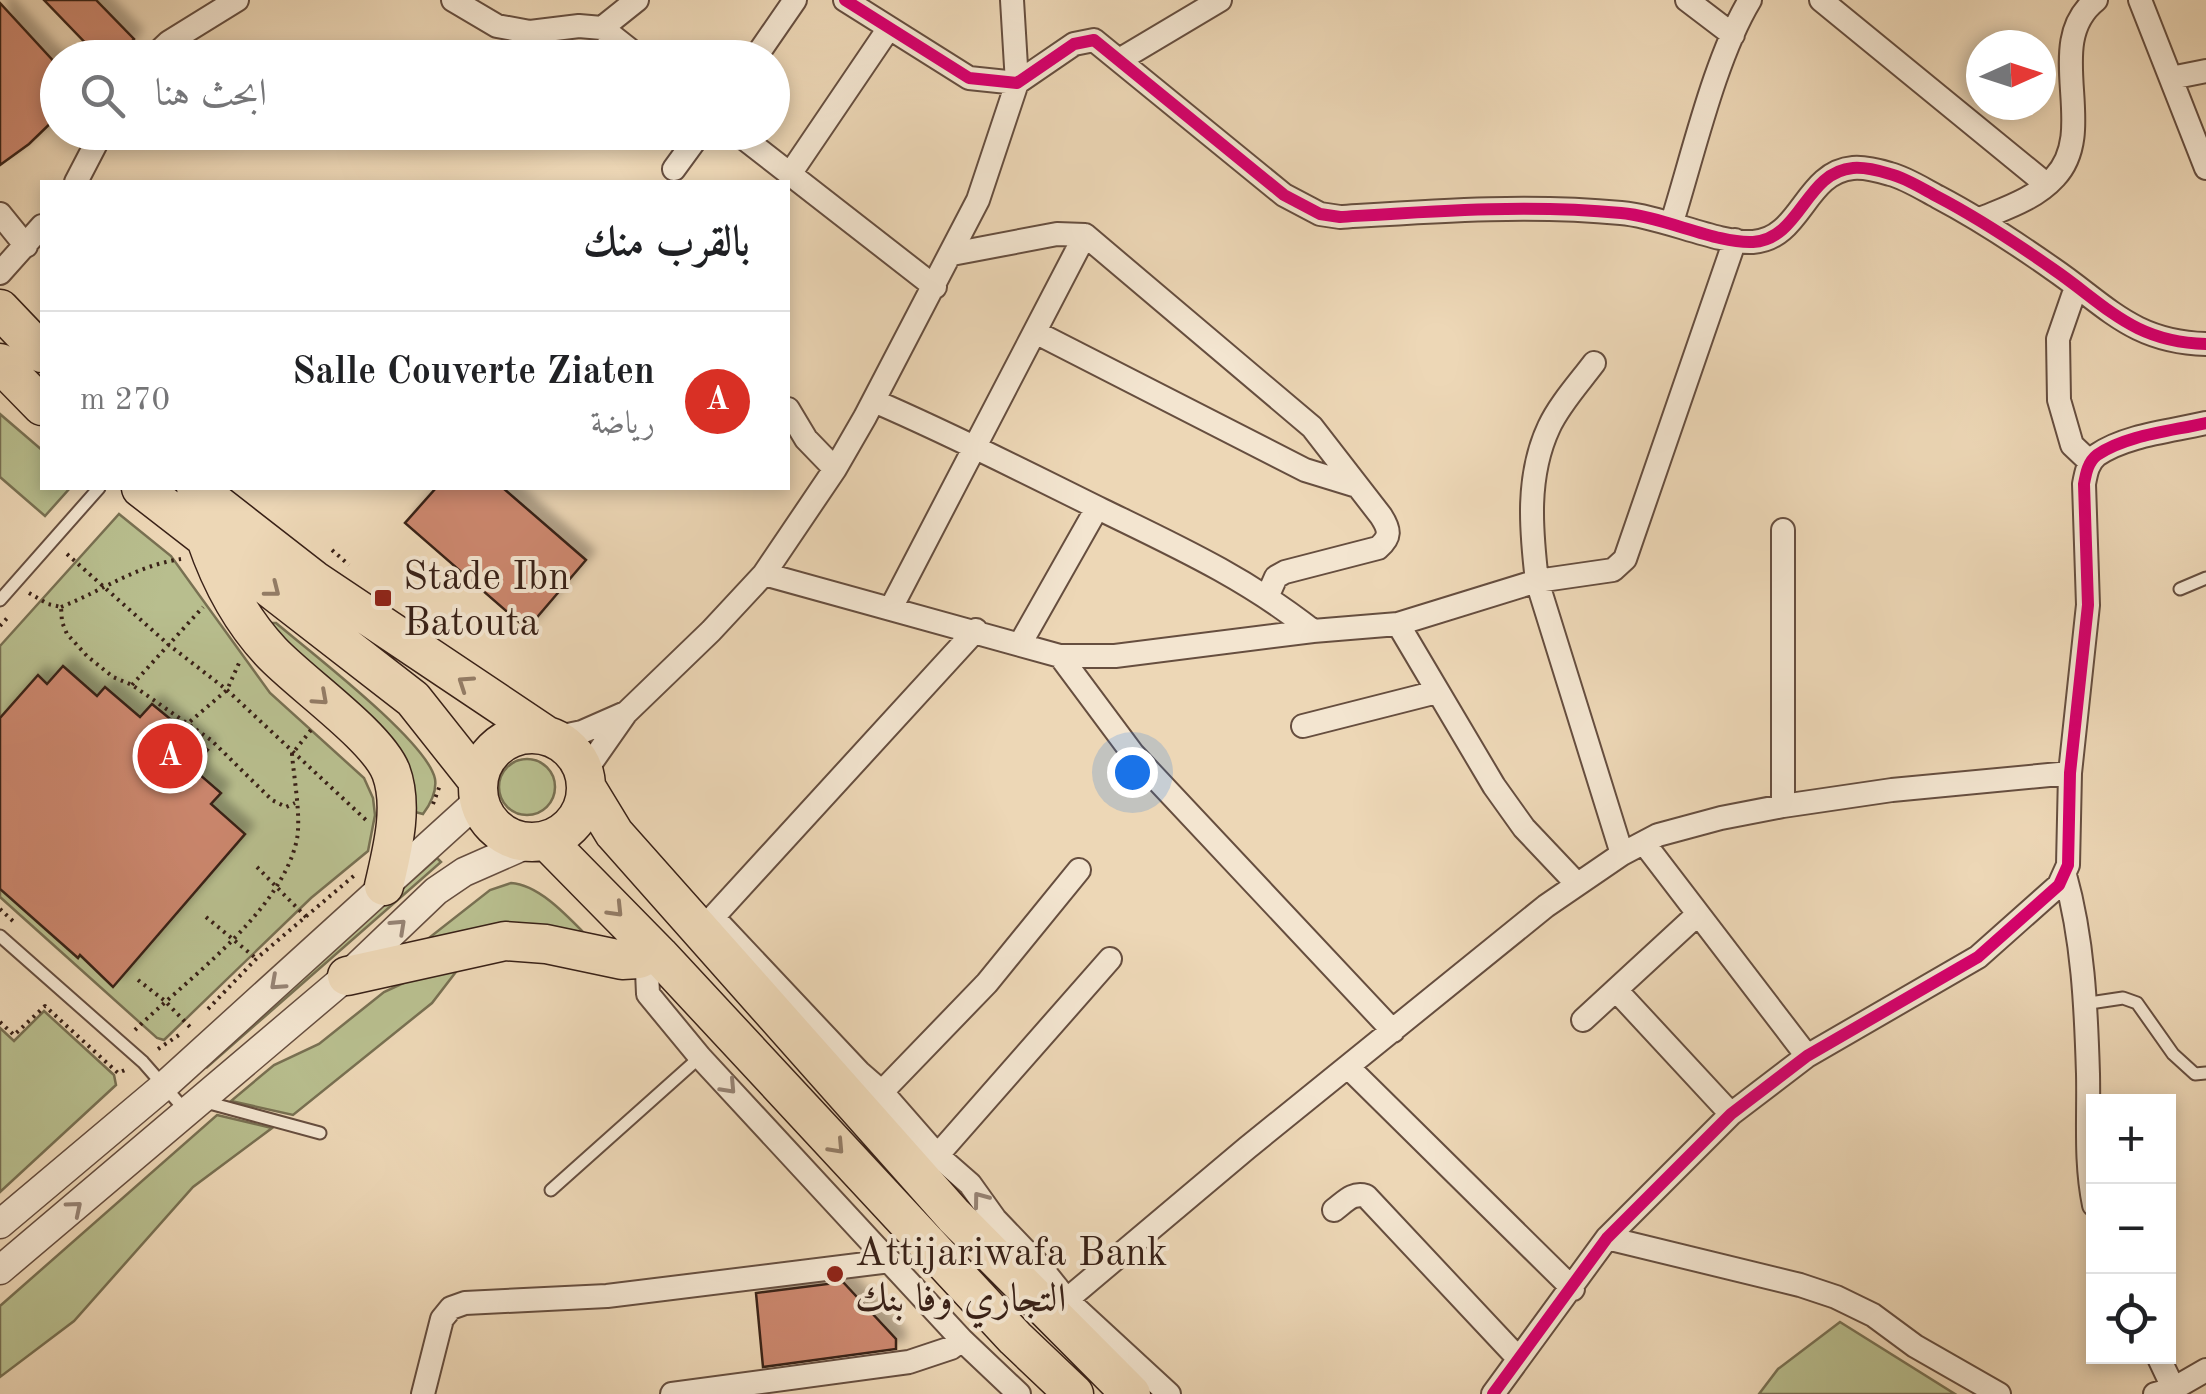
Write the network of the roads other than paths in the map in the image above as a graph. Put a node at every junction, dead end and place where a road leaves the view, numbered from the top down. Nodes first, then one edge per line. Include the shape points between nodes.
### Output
1 (236, 0) edge
2 (453, 0) edge
3 (637, 0) edge
4 (796, 0) edge
5 (845, 0) edge
6 (1012, 0) edge
7 (1220, 0) edge
8 (1686, 0) edge
9 (1750, 0) edge
10 (1821, 0) edge
11 (2096, 0) edge
12 (2140, 0) edge
13 (602, 28) junction
14 (889, 28) junction
15 (1733, 34) junction
16 (172, 40) edge
17 (617, 40) edge
18 (768, 40) edge
19 (1121, 59) junction
20 (2206, 71) edge
21 (2171, 78) junction
22 (1017, 83) junction
23 (93, 150) edge
24 (688, 150) edge
25 (759, 150) edge
26 (2206, 168) edge
27 (674, 169) dead end
28 (790, 174) junction
29 (77, 180) edge
30 (2046, 184) junction
31 (0, 214) edge
32 (1980, 219) junction
33 (1672, 222) junction
34 (40, 228) edge
35 (1085, 236) junction
36 (1735, 240) junction
37 (26, 246) junction
38 (952, 254) junction
39 (0, 273) edge
40 (935, 287) junction
41 (2076, 287) junction
42 (0, 310) edge
43 (1034, 332) junction
44 (2206, 344) edge
45 (40, 351) edge
46 (0, 363) edge
47 (1594, 363) dead end
48 (874, 401) junction
49 (40, 404) edge
50 (790, 412) edge
51 (2206, 423) edge
52 (974, 444) junction
53 (2090, 462) junction
54 (834, 469) junction
55 (1357, 486) junction
56 (98, 490) edge
57 (143, 490) edge
58 (199, 490) edge
59 (1098, 508) junction
60 (1783, 530) dead end
61 (187, 542) junction
62 (764, 574) junction
63 (2206, 578) edge
64 (1538, 582) junction
65 (2180, 589) dead end
66 (1268, 595) junction
67 (0, 600) edge
68 (891, 608) junction
69 (1398, 624) junction
70 (976, 630) junction
71 (1314, 631) junction
72 (1020, 644) junction
73 (1060, 656) junction
74 (1438, 692) junction
75 (626, 713) junction
76 (1303, 726) dead end
77 (550, 737) junction
78 (2070, 773) junction
79 (585, 780) junction
80 (466, 786) junction
81 (1783, 806) junction
82 (538, 842) junction
83 (1644, 842) junction
84 (1622, 854) junction
85 (1079, 870) dead end
86 (2065, 875) junction
87 (1578, 884) junction
88 (384, 886) junction
89 (1698, 914) junction
90 (707, 924) junction
91 (0, 936) edge
92 (657, 953) junction
93 (611, 958) junction
94 (1110, 959) dead end
95 (346, 976) junction
96 (1616, 990) junction
97 (648, 994) junction
98 (2082, 1004) junction
99 (1583, 1020) dead end
100 (1393, 1031) junction
101 (1807, 1056) junction
102 (700, 1057) junction
103 (1348, 1067) junction
104 (2206, 1073) edge
105 (164, 1086) junction
106 (871, 1102) junction
107 (195, 1107) junction
108 (1732, 1114) junction
109 (320, 1133) dead end
110 (928, 1166) junction
111 (2090, 1184) edge
112 (551, 1190) dead end
113 (1334, 1210) dead end
114 (0, 1224) edge
115 (1607, 1238) junction
116 (890, 1261) junction
117 (0, 1270) edge
118 (1573, 1288) junction
119 (1059, 1307) junction
120 (962, 1340) junction
121 (1518, 1358) junction
122 (2160, 1364) edge
123 (2206, 1370) edge
124 (2168, 1392) edge
125 (422, 1394) edge
126 (672, 1394) edge
127 (1020, 1394) edge
128 (1074, 1394) edge
129 (1131, 1394) edge
130 (1169, 1394) edge
131 (1493, 1394) edge
132 (1999, 1394) edge

1 - 16 street
2 - 13 street via 497,26 530,32
3 - 13 street
4 - 18 street
5 - 14 street
6 - 22 street
7 - 19 street
8 - 15 street
9 - 15 street
10 - 30 street
11 - 30 street via 2074,34 2073,132 2056,176
12 - 21 street
13 - 17 street
14 - 22 street via 969,78
14 - 28 street
15 - 33 street
19 - 22 street via 1094,40 1074,44
19 - 33 street via 1284,196 1320,214 1579,210
20 - 21 street
21 - 26 street
22 - 38 street via 978,200
23 - 29 street
24 - 27 street
25 - 28 street
28 - 40 street
30 - 32 street
31 - 37 street
32 - 36 street via 1894,175 1853,168 1828,176 1779,233 1755,242
32 - 41 street
33 - 36 street
34 - 37 street
35 - 38 street via 1057,234
35 - 43 street
35 - 55 street via 1312,427
36 - 64 street via 1626,559 1612,570
37 - 39 street
38 - 40 street
40 - 48 street
41 - 44 street via 2122,323
41 - 53 street via 2058,339 2059,400 2072,445
42 - 45 main road
43 - 52 street
43 - 55 street via 1305,470
46 - 49 main road
47 - 64 street via 1549,427 1532,484
48 - 52 street
48 - 54 street
50 - 54 street
51 - 53 street via 2125,443
52 - 59 street
52 - 68 street
53 - 78 street via 2084,484 2088,605
54 - 62 street
55 - 66 street via 1389,530 1388,540 1285,572
56 - 67 lane
57 - 61 main road
77 -> 58 main road via 314,580
59 - 66 street
59 - 72 street
60 - 81 street
61 -> 80 main road via 412,699
61 -> 88 main road via 272,654 376,749 390,770 393,842
62 - 68 street
62 - 75 street
63 - 65 lane
64 - 69 street
64 - 84 street
66 - 71 street
68 - 70 street
69 - 71 street
69 - 74 street
70 - 72 street
70 - 90 street
71 - 73 street via 1115,656
72 - 73 street
73 - 100 street via 1133,754
74 - 76 street
74 - 87 street via 1524,828
75 - 77 street
75 - 79 street
77 - 79 main road via 566,746
77 - 80 main road via 510,738
78 - 81 street
78 - 86 street
79 - 82 main road via 576,820
79 - 90 main road via 614,833
80 - 82 main road via 497,830
80 - 88 street
81 - 83 street
82 -> 92 main road
95 -> 82 street via 436,891 464,872
83 - 84 street
83 - 89 street
84 - 87 street
85 - 106 street via 987,983
86 - 98 street via 2078,923
86 - 101 street via 1978,957
87 - 100 street
88 -> 105 street via 274,985 199,1036
89 - 96 street
89 - 101 street
90 - 106 main road
91 - 105 lane
92 - 93 main road
92 - 97 street via 646,971
92 -> 128 main road
93 - 95 main road via 504,942
93 - 97 street
94 - 110 street
95 - 107 street
96 - 99 street
96 - 108 street
97 - 102 street
98 - 104 lane via 2137,1002 2173,1054 2195,1074
98 - 111 street
100 - 103 street
101 - 108 street
102 - 112 lane
102 -> 116 street
103 - 118 street
103 - 119 street
105 - 107 lane
105 - 114 street
106 - 110 main road
107 - 109 lane
117 -> 107 street
108 - 115 street
119 -> 110 main road
113 - 121 street via 1351,1197 1366,1196
115 - 118 street
115 - 132 street via 1836,1297
116 - 120 street
116 - 125 street via 607,1296 466,1302 442,1319
118 - 121 street
119 - 129 main road
119 - 130 street
120 - 126 street via 909,1362
120 - 127 street
121 - 131 street
122 - 124 street
123 - 124 street

